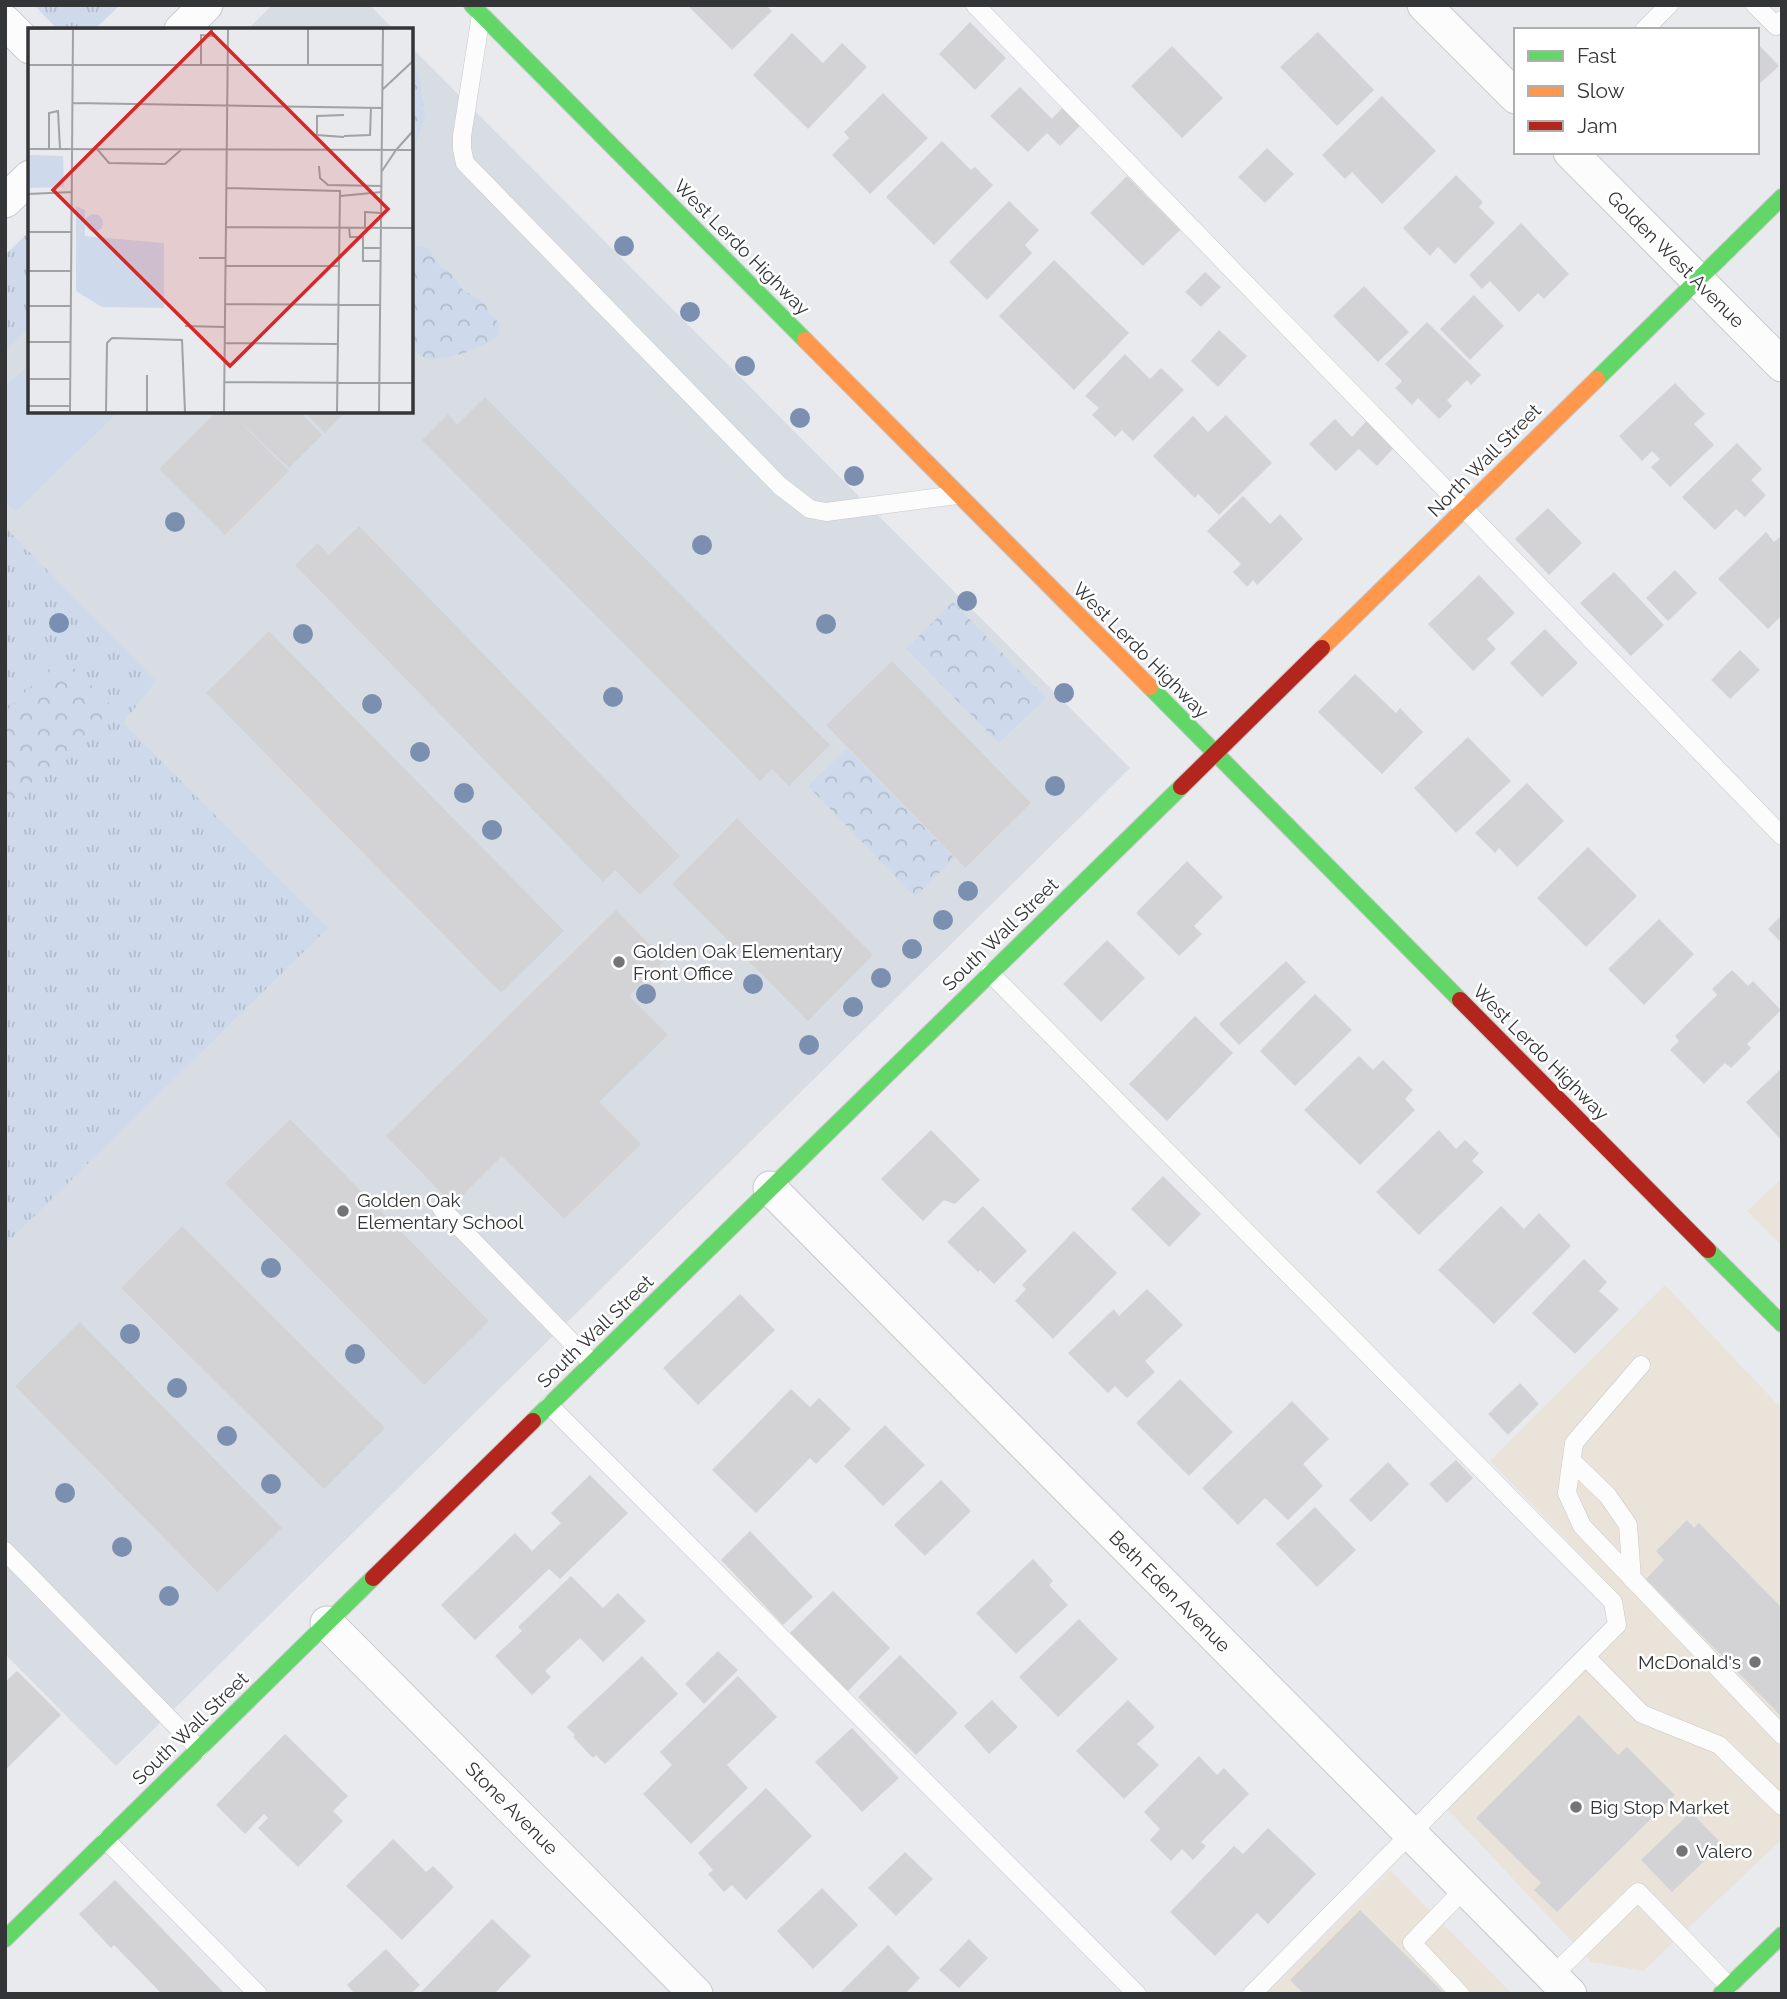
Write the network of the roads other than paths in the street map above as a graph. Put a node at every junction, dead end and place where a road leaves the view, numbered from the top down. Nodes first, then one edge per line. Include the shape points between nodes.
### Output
1 (206, 5) edge
2 (975, 5) edge
3 (1424, 5) edge
4 (1669, 5) edge
5 (1755, 5) edge
6 (476, 10) edge
7 (1782, 20) edge
8 (5, 23) edge
9 (183, 28) edge
10 (1646, 28) edge
11 (28, 45) edge
12 (1514, 95) edge
13 (1572, 154) edge
14 (28, 179) edge
15 (1782, 197) edge
16 (5, 201) edge
17 (1697, 280) junction
18 (1782, 365) edge
19 (958, 495) junction
20 (1464, 509) junction
21 (1215, 753) junction
22 (1782, 836) edge
23 (990, 973) junction
24 (770, 1188) junction
25 (441, 1208) dead end
26 (1782, 1324) edge
27 (592, 1363) junction
28 (1641, 1365) dead end
29 (549, 1405) junction
30 (1572, 1461) junction
31 (5, 1551) edge
32 (1632, 1579) junction
33 (327, 1623) junction
34 (1586, 1657) junction
35 (1782, 1735) edge
36 (199, 1749) junction
37 (1782, 1806) edge
38 (1411, 1834) junction
39 (106, 1840) junction
40 (1465, 1888) junction
41 (1782, 1935) edge
42 (5, 1939) edge
43 (1561, 1985) edge
44 (1725, 1990) edge
45 (258, 1994) edge
46 (696, 1994) edge
47 (1137, 1994) edge
48 (1252, 1994) edge
49 (1460, 1994) edge

1 - 9 street
2 - 20 lane
3 - 12 street
4 - 10 lane
5 - 7 lane via 1776,26
6 - 19 street, West Lerdo Highway
6 - 19 lane via 462,136 465,163 780,486 810,509 826,513
8 - 11 street
13 - 17 street, Golden West Avenue
14 - 16 street
15 - 17 street, North Wall Street
17 - 18 street, Golden West Avenue
17 - 20 street, North Wall Street
19 - 21 street, West Lerdo Highway
20 - 21 street, North Wall Street
20 - 22 lane
21 - 23 street, South Wall Street
21 - 26 street, West Lerdo Highway
23 - 24 street, South Wall Street
23 - 34 lane via 1613,1602 1617,1625
24 - 27 street, South Wall Street
24 - 38 street, Beth Eden Avenue
25 - 27 lane
27 - 29 street, South Wall Street
28 - 30 lane via 1574,1443
29 - 33 street, South Wall Street
29 - 47 lane
30 - 32 lane via 1608,1496 1628,1525
30 - 32 lane via 1567,1493 1583,1527
31 - 36 lane
32 - 35 lane
33 - 36 street, South Wall Street
33 - 46 street, Stone Avenue
34 - 37 lane via 1642,1714 1719,1745
34 - 38 lane
36 - 39 street, South Wall Street
38 - 40 street, Beth Eden Avenue
38 - 48 lane
39 - 42 street, South Wall Street
39 - 45 lane
40 - 43 street, Beth Eden Avenue
40 - 49 lane via 1412,1943
41 - 44 street
43 - 44 lane via 1638,1892

